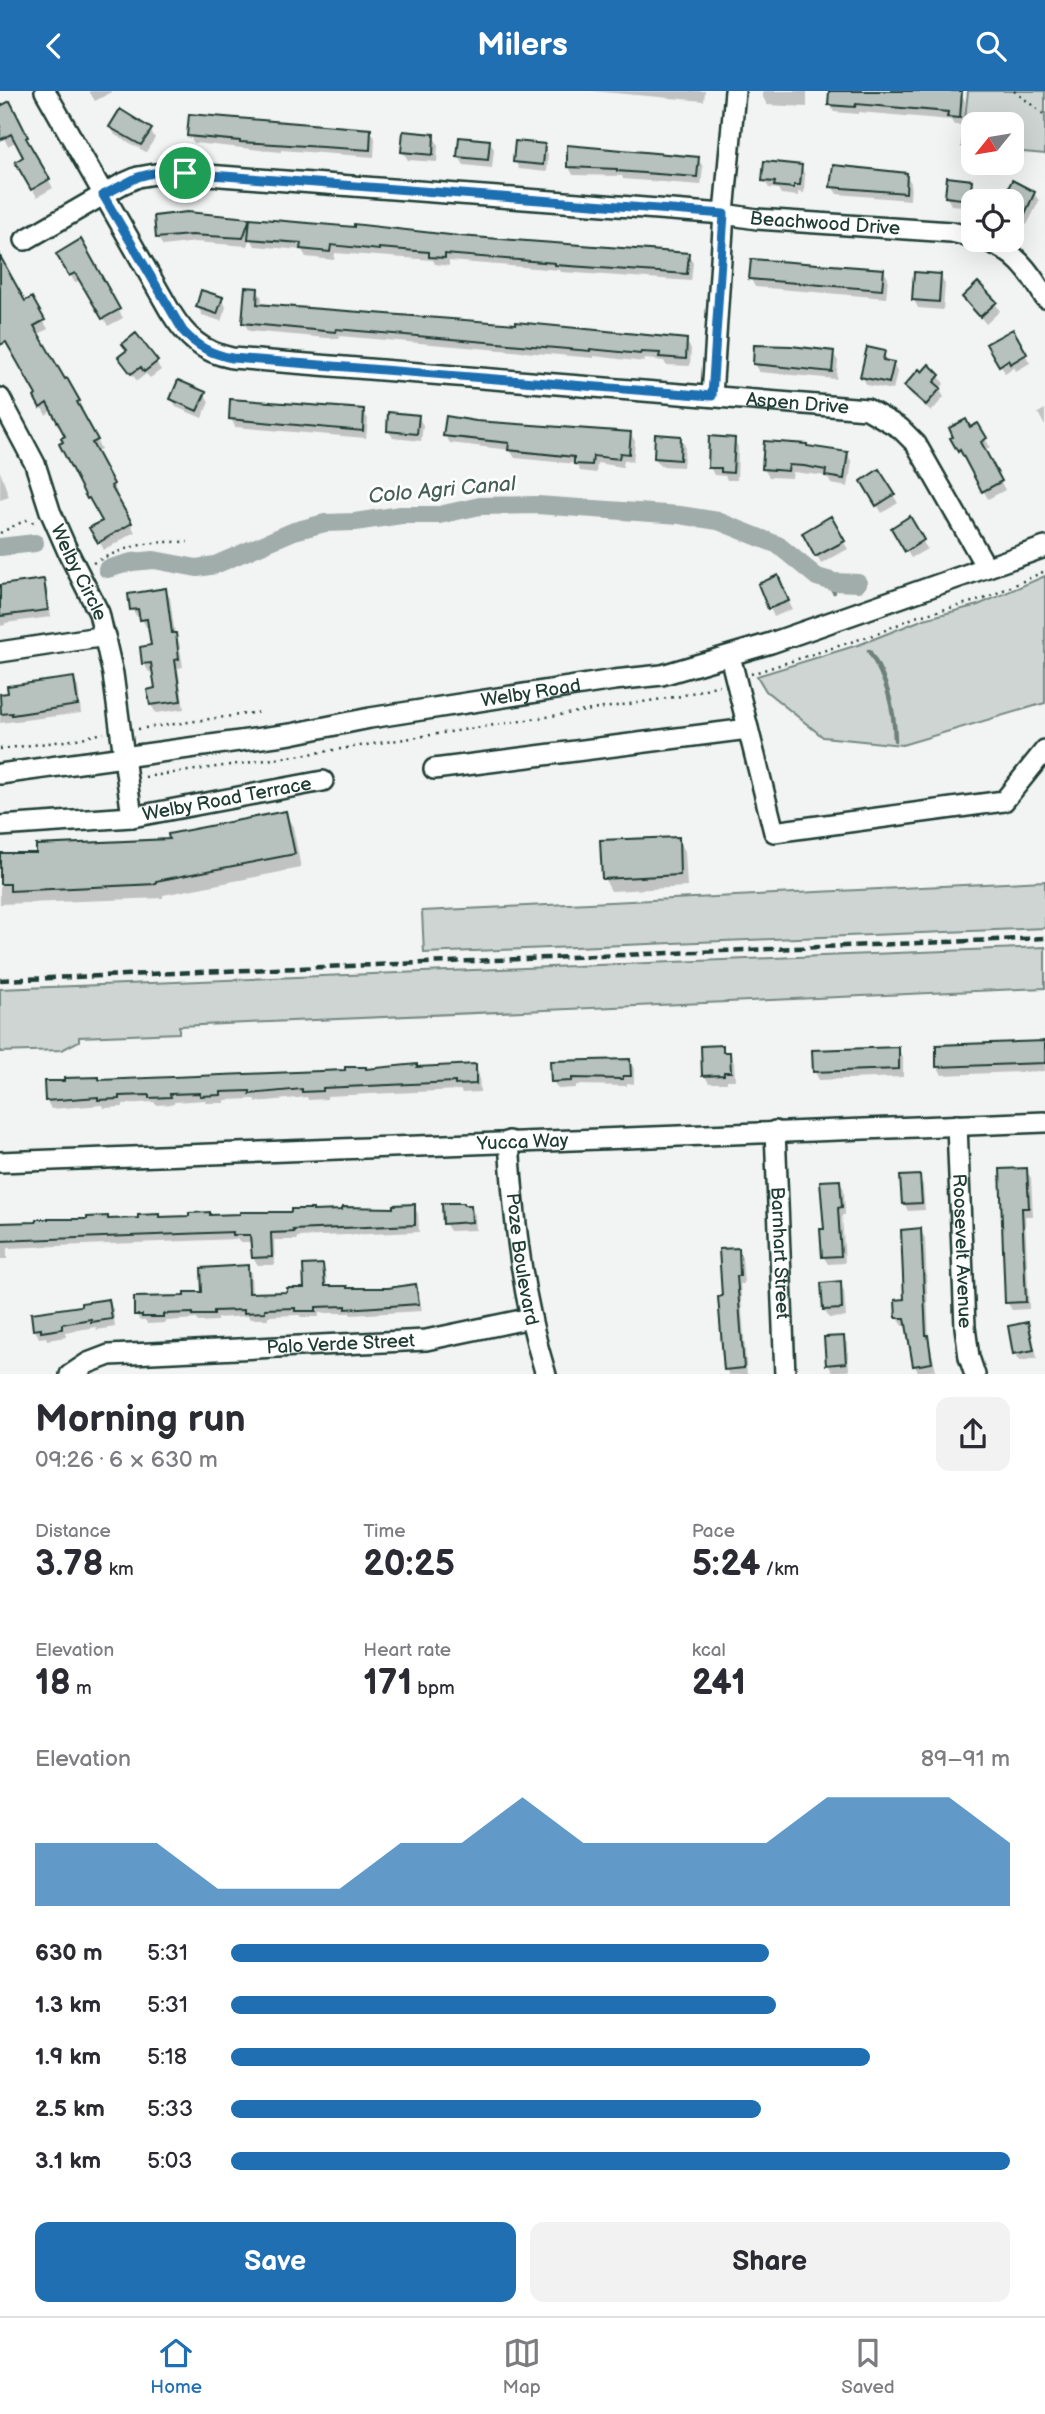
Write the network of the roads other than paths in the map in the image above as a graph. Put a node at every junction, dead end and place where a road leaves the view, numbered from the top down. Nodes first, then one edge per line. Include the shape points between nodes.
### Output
1 (45, 91) edge
2 (735, 91) edge
3 (103, 195) junction
4 (724, 214) junction
5 (961, 234) edge
6 (24, 240) dead end
7 (1011, 252) edge
8 (1045, 298) edge
9 (712, 396) junction
10 (0, 400) edge
11 (1045, 547) edge
12 (986, 567) junction
13 (106, 636) junction
14 (0, 652) edge
15 (730, 656) junction
16 (748, 729) junction
17 (1045, 750) edge
18 (123, 757) junction
19 (434, 769) dead end
20 (0, 774) edge
21 (323, 781) dead end
22 (132, 817) junction
23 (0, 826) edge
24 (1045, 1122) edge
25 (957, 1125) junction
26 (775, 1131) junction
27 (509, 1141) junction
28 (0, 1162) edge
29 (531, 1318) junction
30 (70, 1374) edge
31 (546, 1374) edge
32 (785, 1374) edge
33 (975, 1374) edge

1 - 3 street, Aspen Drive
2 - 4 street
3 - 4 street, Beachwood Drive via 138,177 185,173
3 - 6 street, Beachwood Drive
3 - 9 street, Aspen Drive via 183,331 199,346 220,355
4 - 5 street, Beachwood Drive
4 - 9 street
7 - 8 street
9 - 12 street, Aspen Drive via 858,407 880,415 916,445
10 - 13 street, Welby Circle via 35,464 50,511
11 - 12 street, Welby Road
12 - 15 street, Welby Road
13 - 14 street
13 - 18 street, Welby Circle
15 - 16 street
15 - 18 street, Welby Road via 662,674
16 - 17 street via 774,832 1004,800
16 - 19 street
18 - 20 street, Welby Road
18 - 22 street, Welby Road Terrace
21 - 22 street, Welby Road Terrace
22 - 23 street, Welby Road Terrace
24 - 25 street, Yucca Way
25 - 26 street, Yucca Way
25 - 33 street, Roosevelt Avenue via 965,1327
26 - 27 street, Yucca Way
26 - 32 street, Barnhart Street
27 - 28 street, Yucca Way
27 - 29 street, Poze Boulevard via 514,1222
29 - 30 street, Palo Verde Street via 426,1340 109,1355
29 - 31 street, Poze Boulevard

